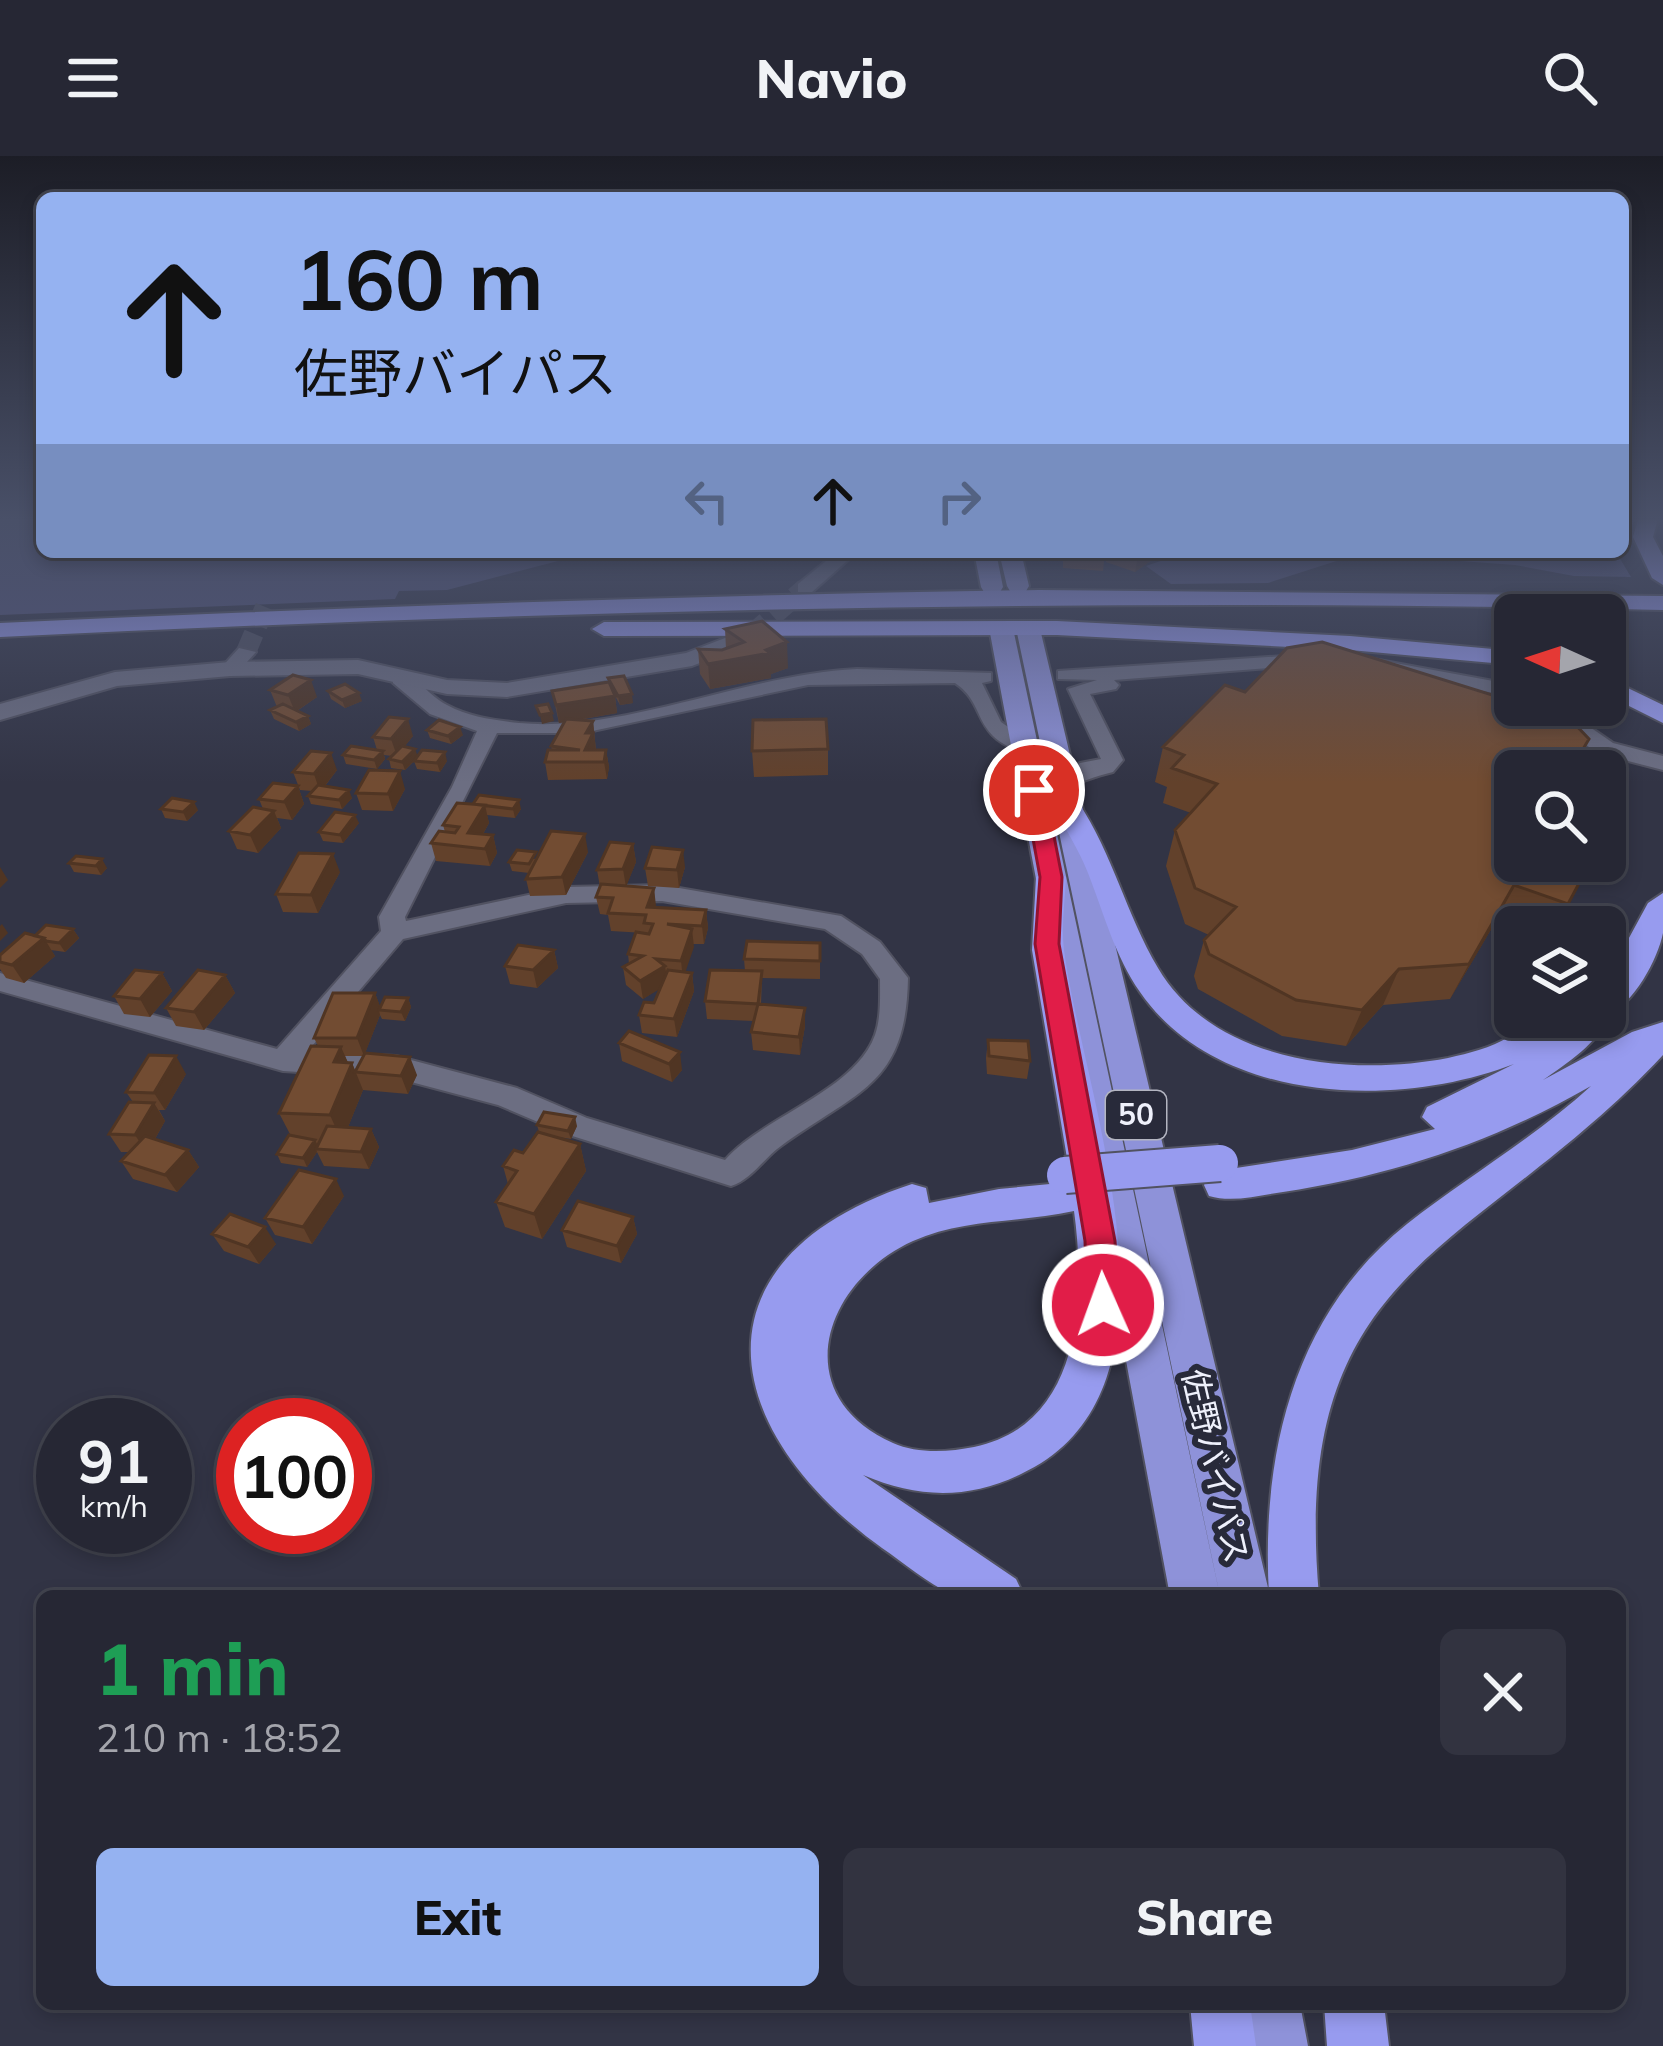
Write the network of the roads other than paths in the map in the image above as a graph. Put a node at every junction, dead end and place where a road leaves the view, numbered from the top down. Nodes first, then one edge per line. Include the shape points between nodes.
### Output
1 (583, 607) edge
2 (1494, 616) edge
3 (457, 626) junction
4 (0, 630) edge
5 (751, 634) tunnel mouth
6 (0, 647) edge
7 (1494, 656) edge
8 (1156, 674) junction
9 (1065, 675) dead end
10 (959, 677) junction
11 (984, 677) dead end
12 (400, 679) junction
13 (1494, 686) edge
14 (1626, 695) edge
15 (0, 712) edge
16 (1663, 715) edge
17 (1574, 726) edge
18 (489, 728) junction
19 (1025, 746) junction
20 (1663, 763) edge
21 (1065, 795) junction
22 (1051, 877) junction
23 (1663, 903) edge
24 (394, 932) junction
25 (1626, 967) edge
26 (0, 982) edge
27 (1663, 1033) edge
28 (1534, 1038) edge
29 (1575, 1038) edge
30 (283, 1061) junction
31 (1222, 1174) junction
32 (1067, 1186) junction
33 (990, 1590) edge
34 (1194, 1590) edge
35 (1244, 1590) edge
36 (1294, 1590) edge
37 (1221, 2010) edge
38 (1271, 2010) edge
39 (1335, 2010) edge
40 (1355, 2010) edge
41 (1226, 2046) edge
42 (1277, 2046) edge
43 (1344, 2046) edge
44 (1358, 2046) edge

1 - 4 highway
2 - 3 highway via 1009,614
3 - 6 highway
3 - 7 highway via 1057,628
5 - 12 street via 692,659 535,687 474,690
8 - 9 street
8 - 13 street via 1233,662 1327,661
8 - 21 street via 1078,688 1112,760 1088,768
10 - 11 street
10 - 18 street via 785,682 611,722
10 - 19 street via 982,695 999,732
12 - 15 street via 358,667 238,660 115,679
12 - 18 street via 438,710
14 - 16 highway
17 - 20 street via 1605,748
18 - 24 street via 392,916
19 - 21 highway, 佐野バイパス / 50 via 1015,633
19 - 22 highway, 佐野バイパス / 50
21 - 28 highway via 1148,980 1174,1012 1227,1046 1310,1073 1401,1076 1487,1061
21 - 35 highway, 佐野バイパス / 50
22 - 32 highway via 1047,944 1100,1241 1103,1305 1080,1389 1030,1447 968,1471 895,1466 836,1429 817,1401 805,1341 812,1312 842,1269 923,1220
22 - 34 highway, 佐野バイパス / 50
23 - 25 highway
24 - 30 street
24 - 30 street via 527,901 631,891 832,922 871,948 894,978 889,1040 863,1077 748,1150 731,1174 396,1067
26 - 30 street
27 - 31 highway via 1436,1144 1332,1169
27 - 36 highway via 1567,1127 1414,1242 1354,1302 1330,1340 1300,1428 1289,1494
29 - 31 highway via 1526,1077 1428,1122
31 - 32 highway
32 - 33 highway via 955,1188 847,1228 794,1278 770,1339 778,1400 816,1462 853,1498
37 - 41 highway
38 - 42 highway
39 - 43 highway
40 - 44 highway

